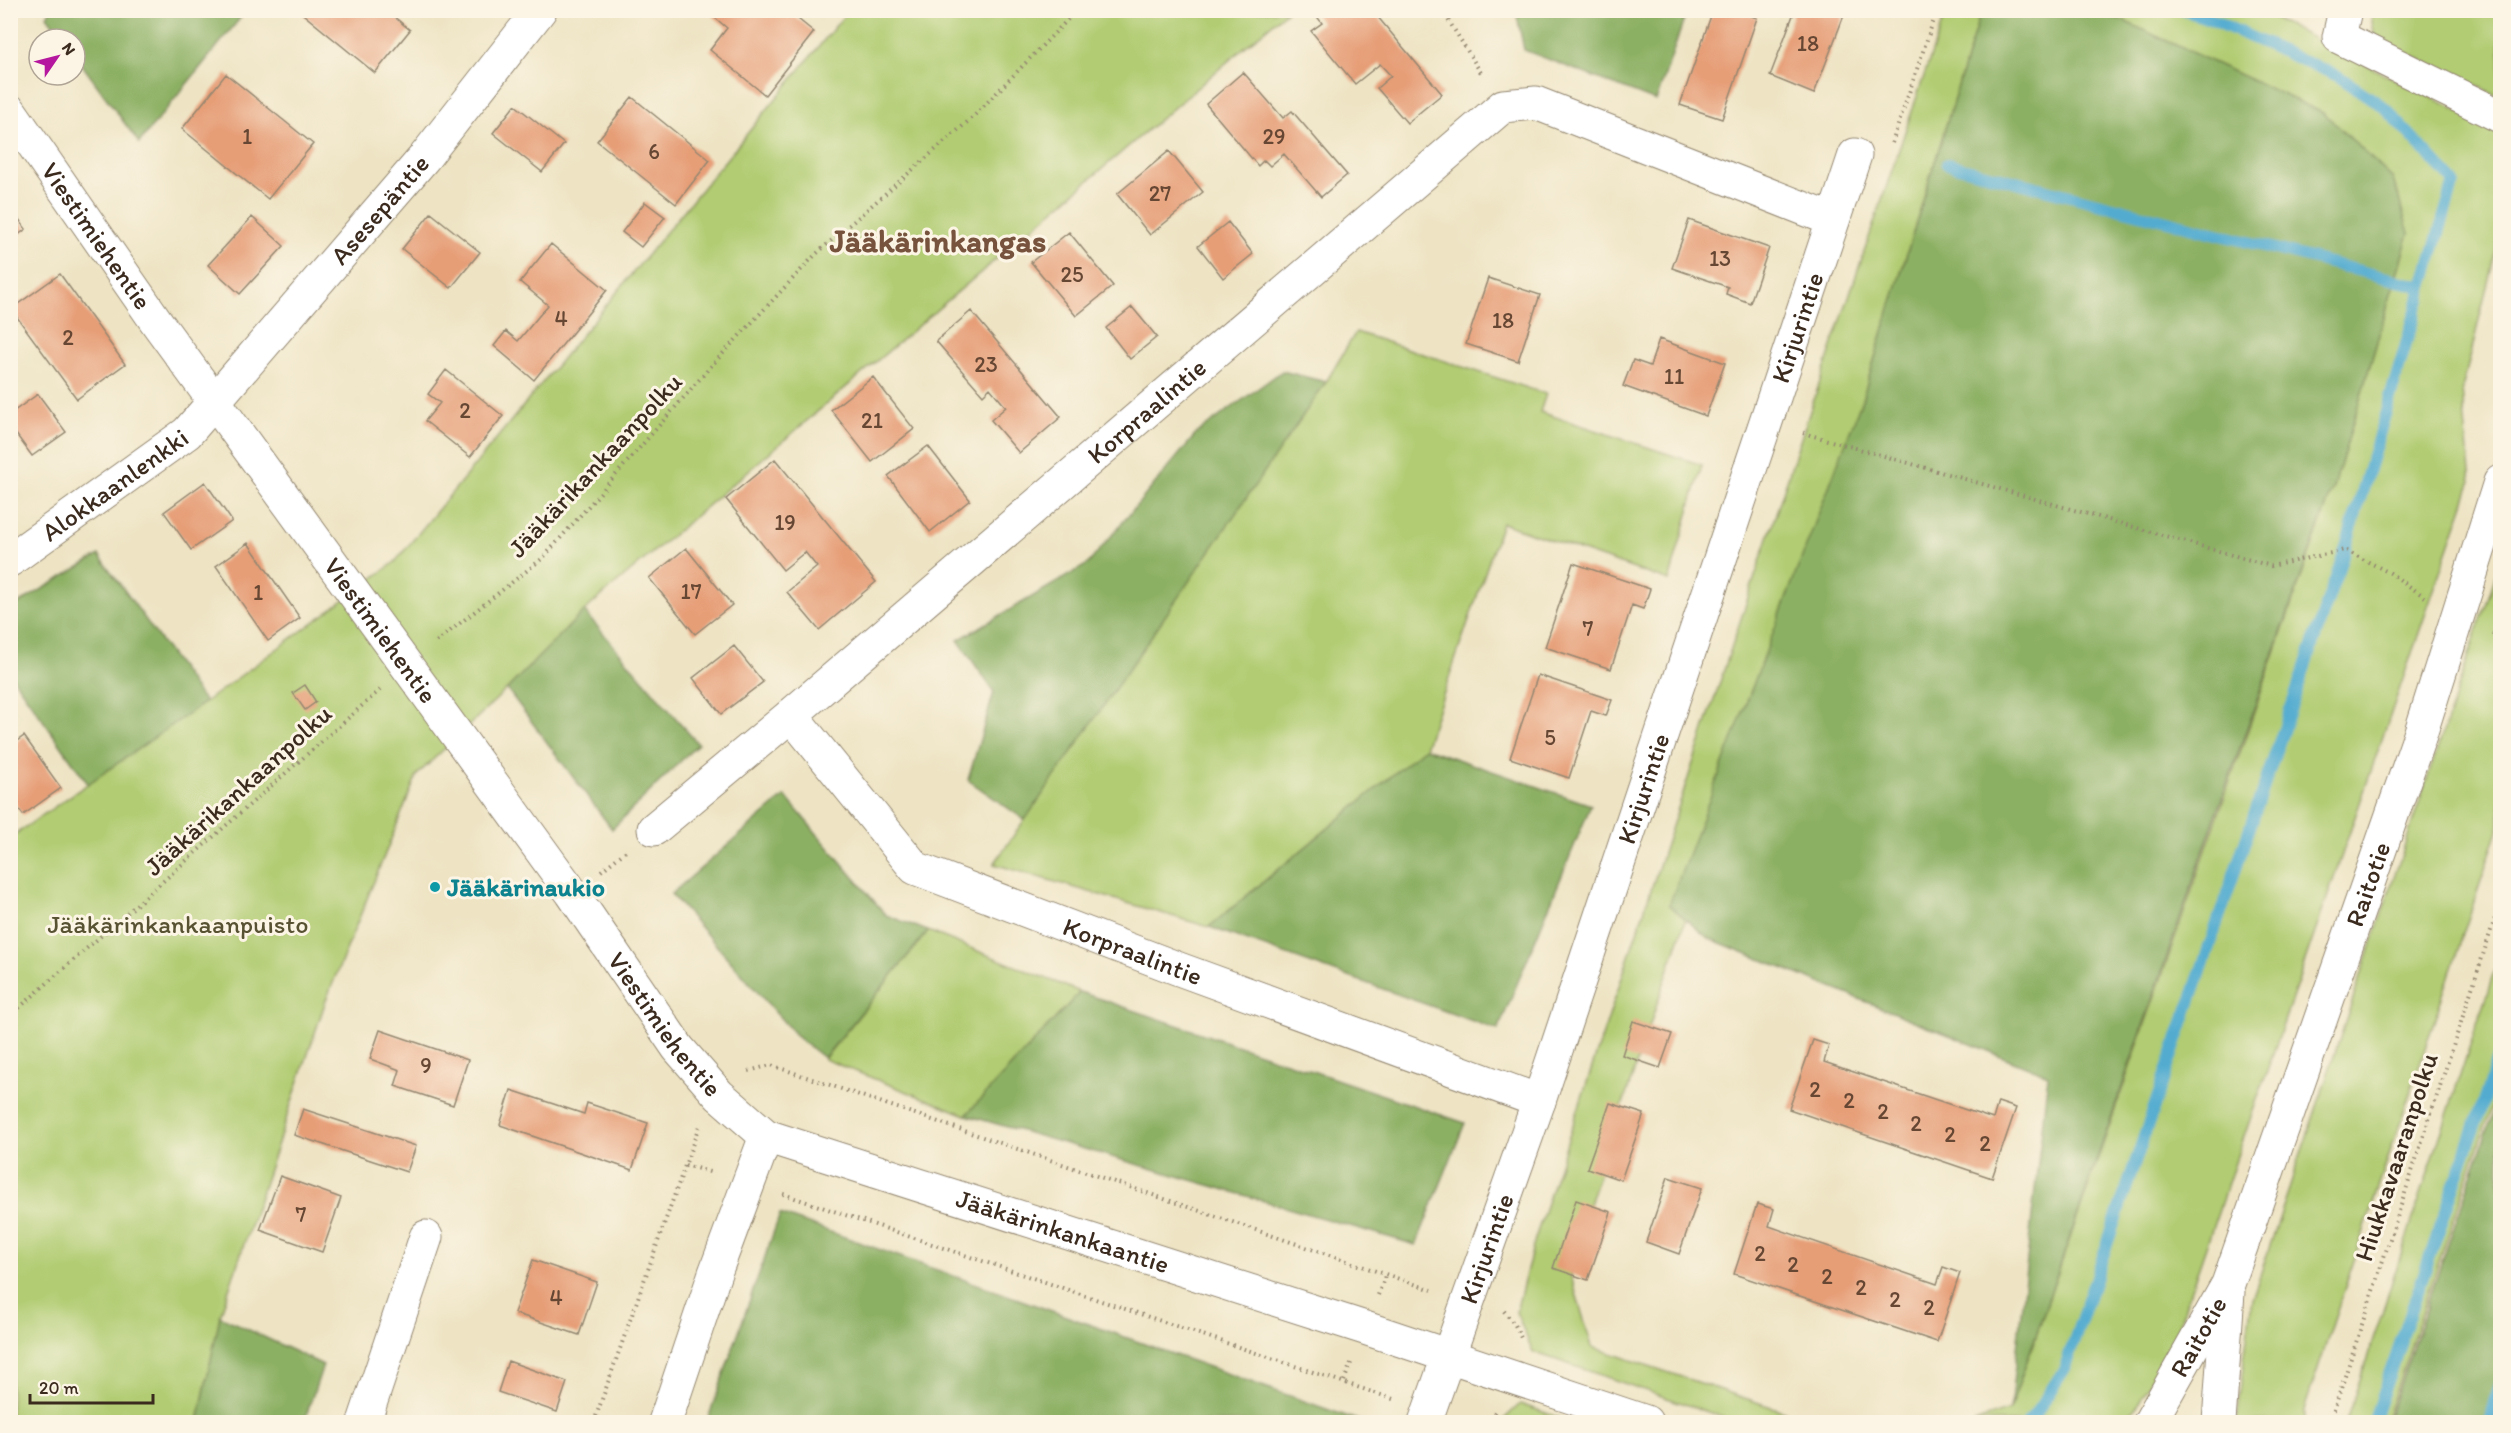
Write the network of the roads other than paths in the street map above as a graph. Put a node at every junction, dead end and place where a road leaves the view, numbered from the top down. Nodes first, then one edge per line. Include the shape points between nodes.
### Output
1 (540, 10) edge
2 (2344, 10) edge
3 (10, 111) edge
4 (2500, 116) edge
5 (1855, 155) dead end
6 (1833, 220) junction
7 (214, 403) junction
8 (2500, 482) edge
9 (10, 560) edge
10 (791, 715) junction
11 (654, 829) road end
12 (1539, 1101) junction
13 (766, 1136) junction
14 (426, 1237) dead end
15 (2228, 1284) junction
16 (1450, 1356) junction
17 (1426, 1417) edge
18 (364, 1422) edge
19 (665, 1422) edge
20 (1646, 1422) edge
21 (2150, 1422) edge
22 (2219, 1422) edge

1 - 7 street, Asesepäntie via 424,158
2 - 4 street via 2339,37
3 - 7 street, Viestimiehentie
5 - 6 street, Kirjurintie
6 - 10 street, Korpraalintie via 1536,103 1503,106
6 - 12 street, Kirjurintie
7 - 9 street, Alokkaanlenkki via 187,433
7 - 13 street, Viestimiehentie via 572,893 678,1048 719,1095
8 - 15 street, Raitotie via 2420,735
10 - 11 street, Korpraalintie
10 - 12 street, Korpraalintie via 915,868
12 - 16 street, Kirjurintie
13 - 16 street, Jääkärinkankaantie
13 - 19 street
14 - 18 street
15 - 21 street, Raitotie
15 - 22 street, Raitotie
16 - 17 street, Kirjurintie
16 - 20 street, Jääkärinkankaantie

